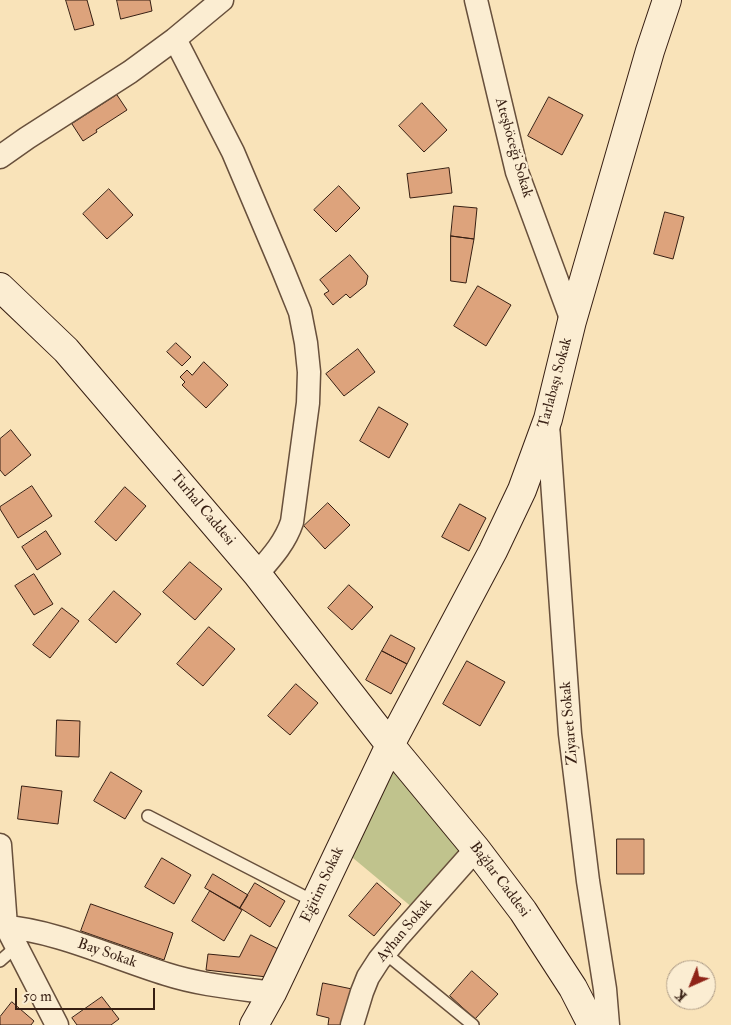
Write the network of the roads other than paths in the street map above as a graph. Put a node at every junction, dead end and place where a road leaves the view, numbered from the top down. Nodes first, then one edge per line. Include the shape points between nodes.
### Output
1 (222, 0) edge
2 (476, 0) edge
3 (667, 0) edge
4 (175, 38) junction
5 (0, 157) edge
6 (0, 286) edge
7 (572, 320) junction
8 (548, 419) junction
9 (257, 574) junction
10 (390, 745) junction
11 (148, 816) dead end
12 (0, 845) edge
13 (476, 849) junction
14 (315, 902) junction
15 (3, 926) edge
16 (16, 946) junction
17 (385, 952) junction
18 (0, 961) edge
19 (272, 993) junction
20 (57, 1025) edge
21 (254, 1025) edge
22 (352, 1025) edge
23 (473, 1025) edge
24 (592, 1025) edge
25 (608, 1025) edge

1 - 4 street
2 - 7 street, Ateşböceği Sokak via 517,172
3 - 7 street, Tarlabaşı Sokak
4 - 5 street via 130,72
4 - 9 street via 233,152 300,312 306,343 308,403 292,522 282,544
6 - 9 street, Turhal Caddesi via 66,350
7 - 8 street, Tarlabaşı Sokak
8 - 10 street, Tarlabaşı Sokak via 522,490 493,551
8 - 25 street, Ziyaret Sokak via 570,734 588,881 606,990
9 - 10 street, Turhal Caddesi
10 - 13 street, Bağlar Caddesi
10 - 14 street, Eğitim Sokak
11 - 14 lane
12 - 15 street
13 - 17 street, Ayhan Sokak
13 - 24 street, Bağlar Caddesi via 523,911 573,988
14 - 19 street, Eğitim Sokak
15 - 16 street
15 - 19 street, Bay Sokak via 75,942 186,980
16 - 18 lane
16 - 20 street
17 - 22 street, Ayhan Sokak via 368,978
17 - 23 lane
19 - 21 street, Eğitim Sokak

